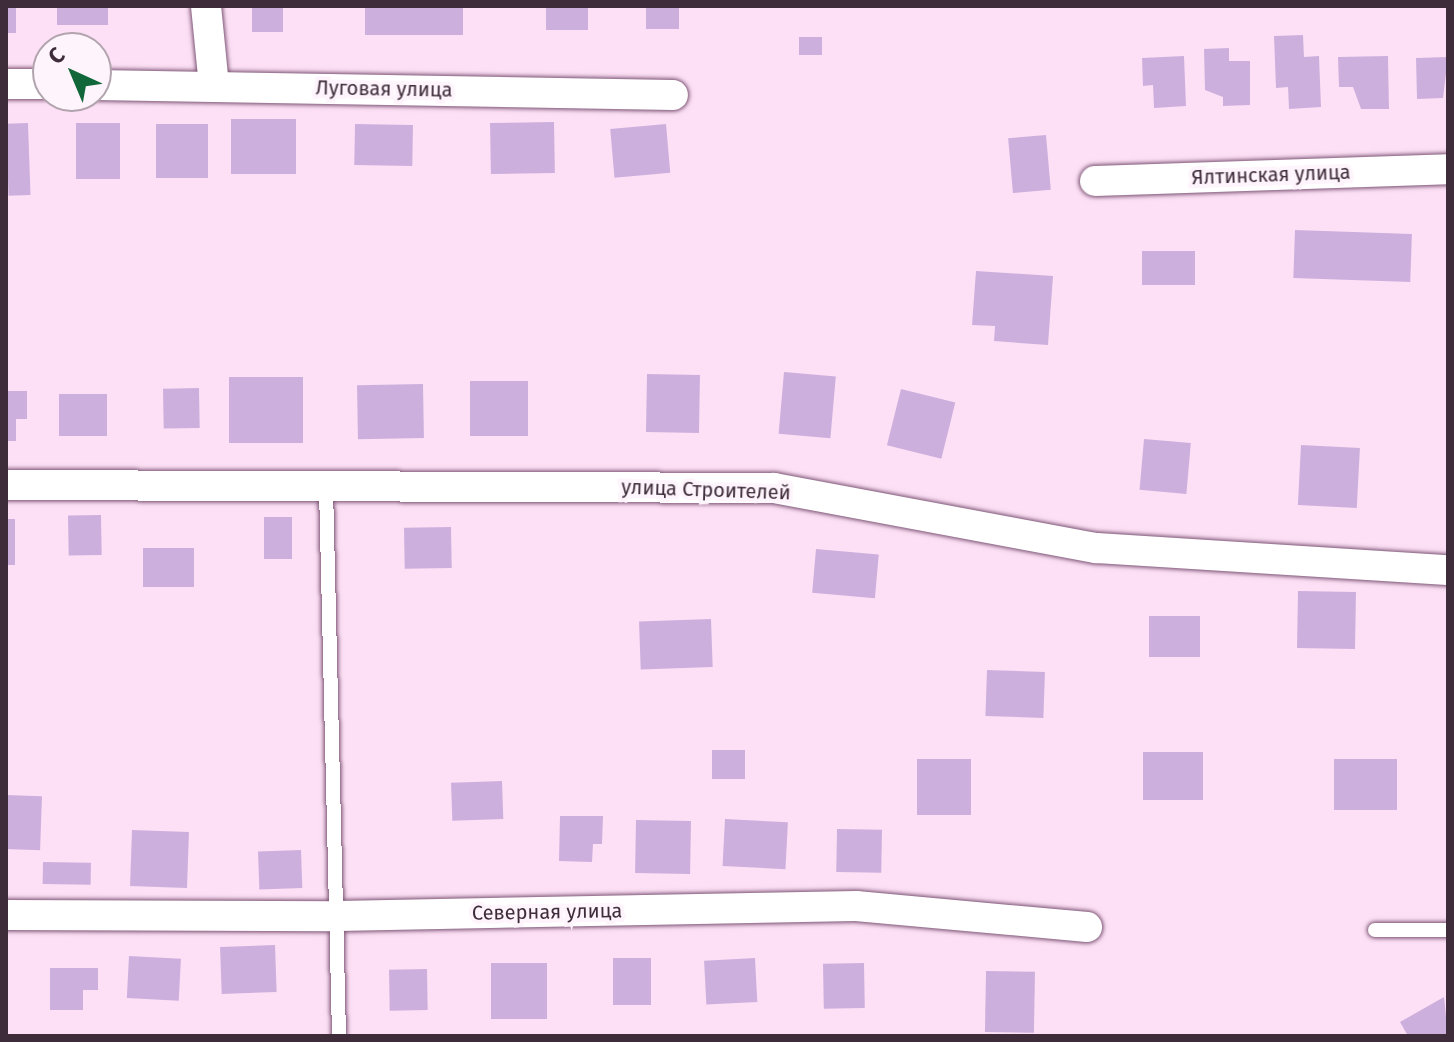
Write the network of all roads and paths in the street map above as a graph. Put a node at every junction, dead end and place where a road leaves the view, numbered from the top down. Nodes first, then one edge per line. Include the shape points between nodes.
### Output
1 (206, 6) edge
2 (6, 84) edge
3 (32, 84) edge
4 (112, 85) edge
5 (214, 86) junction
6 (673, 95) dead end
7 (1448, 169) edge
8 (1095, 181) dead end
9 (6, 485) edge
10 (326, 488) junction
11 (1448, 570) edge
12 (6, 915) edge
13 (338, 916) junction
14 (1087, 927) dead end
15 (1375, 930) dead end
16 (1448, 930) edge
17 (339, 1036) edge

1 - 5 street
2 - 3 street
4 - 5 street, Луговая улица
5 - 6 street, Луговая улица
7 - 8 street, Ялтинская улица
9 - 10 street, улица Строителей
10 - 11 street, улица Строителей via 774,488 1096,548
10 - 13 lane
12 - 13 street, Северная улица
13 - 14 street, Северная улица via 856,906
13 - 17 lane
15 - 16 lane

